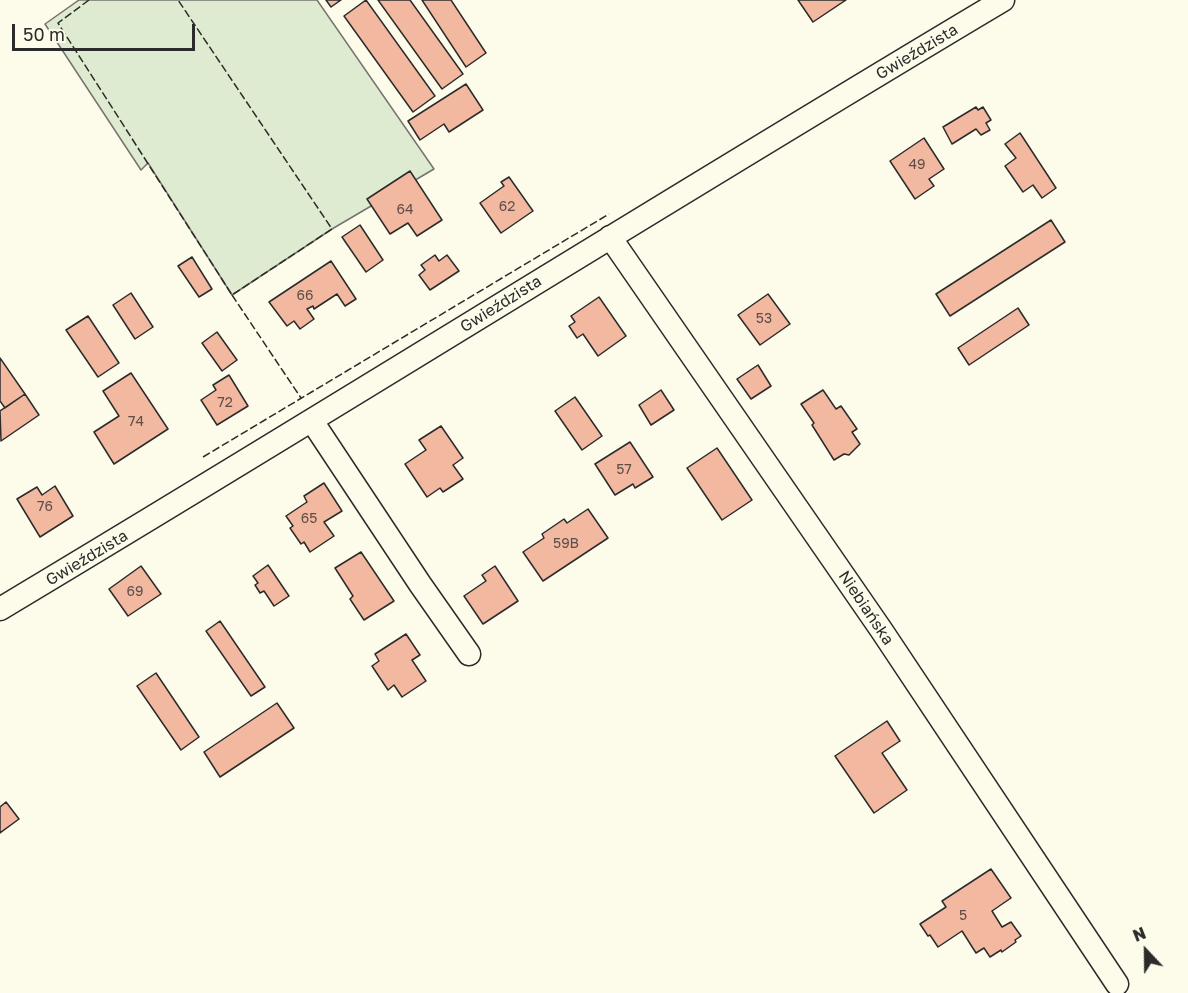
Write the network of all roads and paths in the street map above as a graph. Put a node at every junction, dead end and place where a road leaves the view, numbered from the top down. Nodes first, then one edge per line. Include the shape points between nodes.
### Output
1 (1003, 0) edge
2 (610, 237) junction
3 (312, 421) junction
4 (0, 609) edge
5 (469, 654) dead end
6 (1116, 984) dead end

1 - 2 street, Gwieździsta
2 - 3 street, Gwieździsta
2 - 6 street, Niebiańska via 882,631
3 - 4 street, Gwieździsta
3 - 5 street

